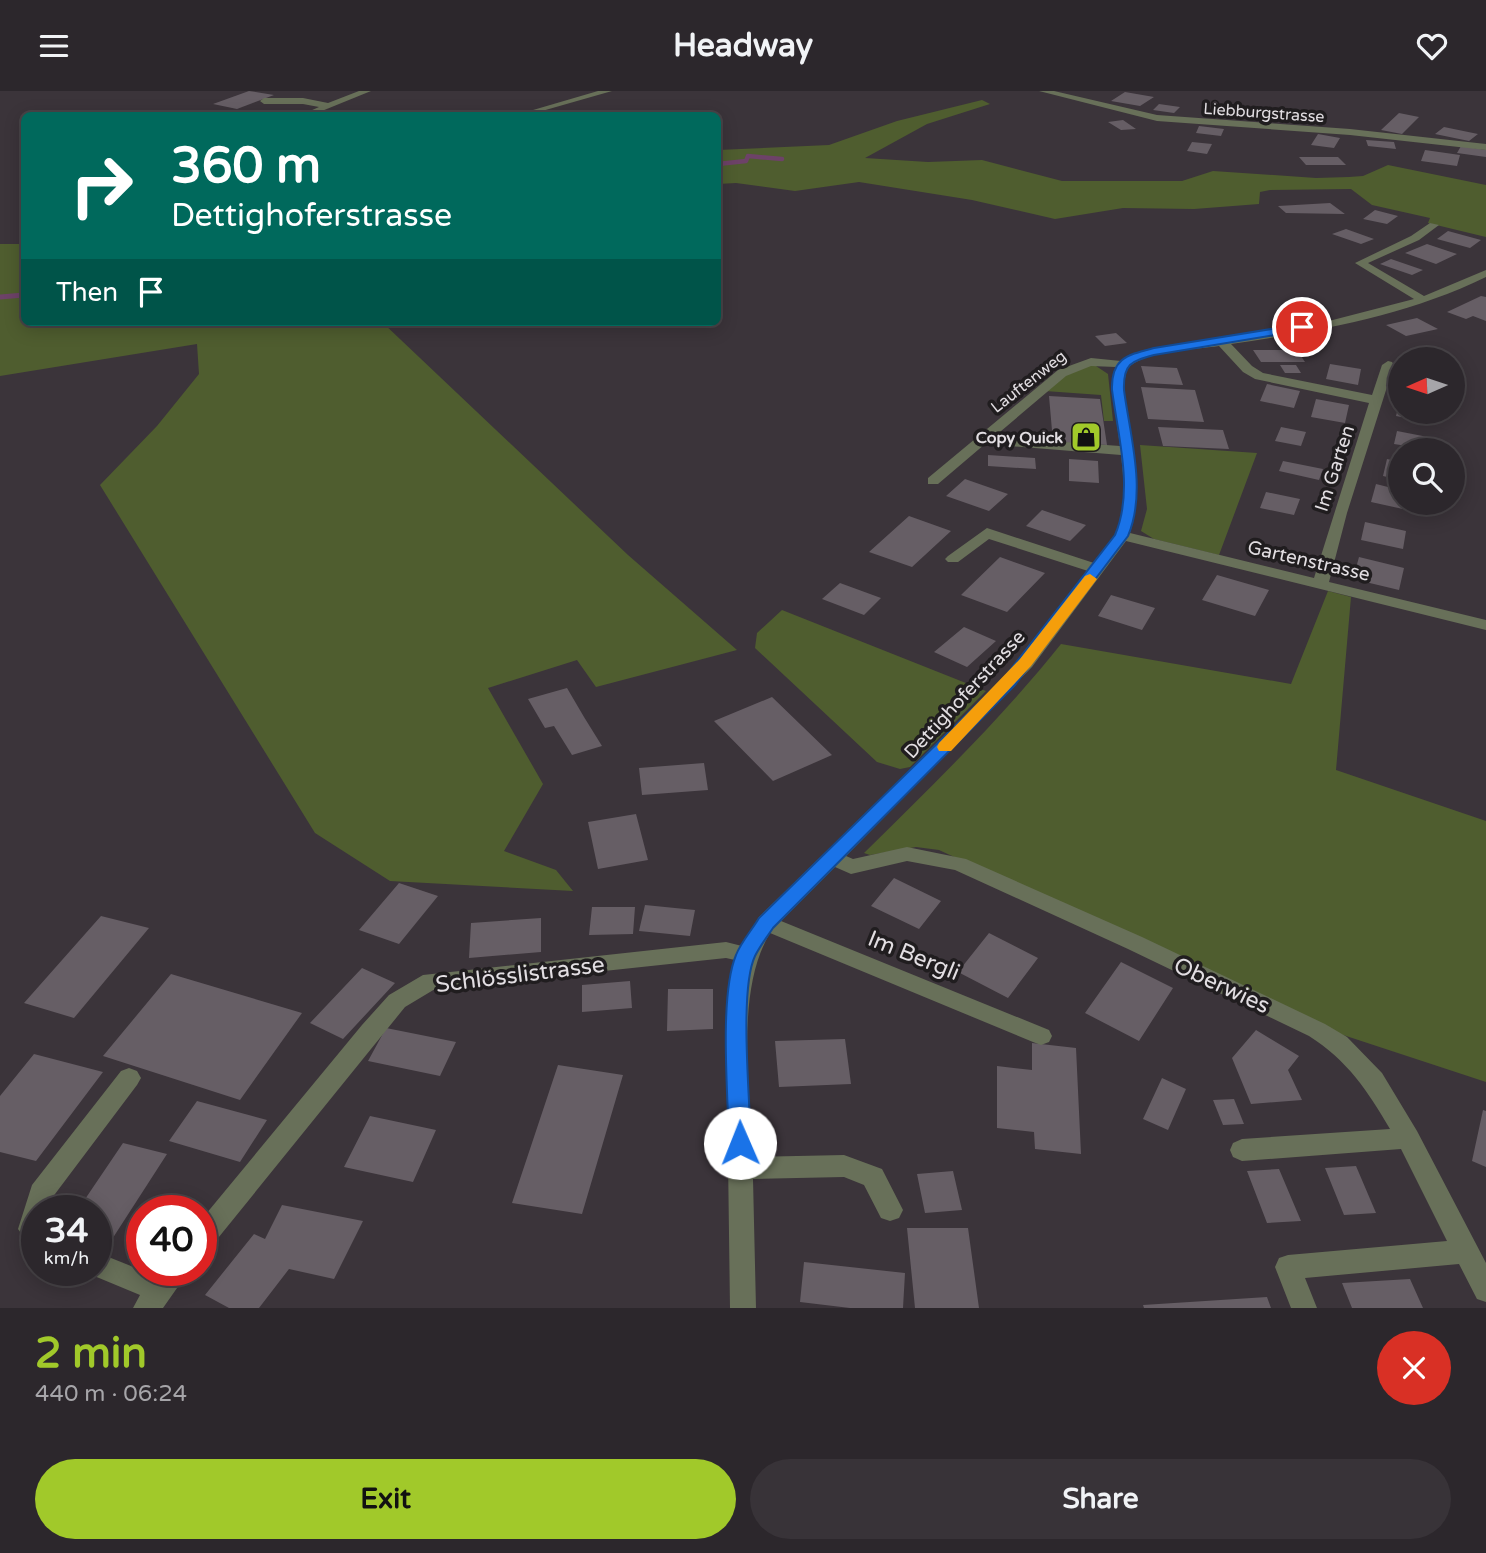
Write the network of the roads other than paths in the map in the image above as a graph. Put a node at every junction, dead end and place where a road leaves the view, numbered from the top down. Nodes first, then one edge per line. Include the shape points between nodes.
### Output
1 (367, 91) edge
2 (608, 91) edge
3 (1043, 91) edge
4 (264, 101) dead end
5 (330, 106) junction
6 (313, 112) edge
7 (531, 112) edge
8 (1486, 147) edge
9 (1434, 225) dead end
10 (1486, 273) edge
11 (1417, 302) junction
12 (1220, 341) junction
13 (1122, 365) junction
14 (1388, 365) dead end
15 (1376, 400) junction
16 (982, 440) junction
17 (1126, 451) junction
18 (933, 481) dead end
19 (1122, 536) junction
20 (953, 559) dead end
21 (1097, 569) junction
22 (1321, 583) junction
23 (1486, 625) edge
24 (834, 858) junction
25 (766, 923) junction
26 (746, 955) junction
27 (1041, 1036) dead end
28 (129, 1078) dead end
29 (1408, 1138) junction
30 (1242, 1150) dead end
31 (740, 1168) junction
32 (40, 1195) edge
33 (890, 1210) dead end
34 (217, 1220) edge
35 (1466, 1251) junction
36 (112, 1270) edge
37 (161, 1290) edge
38 (1486, 1290) edge
39 (743, 1308) edge
40 (1304, 1308) edge

1 - 5 street
2 - 7 street
3 - 8 street, Liebburgstrasse via 1157,118
4 - 5 street
5 - 6 street
9 - 11 street via 1360,263
10 - 11 street
11 - 12 street via 1357,318
12 - 13 street via 1137,356
12 - 15 street via 1252,373
13 - 16 street, Lauftenweg via 1092,360 1076,364
13 - 17 street, Dettighoferstrasse via 1117,373
14 - 15 street, Im Garten
15 - 22 street, Im Garten
16 - 17 street
16 - 18 street, Lauftenweg
17 - 19 street, Dettighoferstrasse via 1130,509
19 - 21 street, Dettighoferstrasse
19 - 22 street, Gartenstrasse
20 - 21 street via 987,533
21 - 24 street, Dettighoferstrasse via 1026,663
22 - 23 street, Gartenstrasse
24 - 25 street, Dettighoferstrasse
24 - 29 street, Oberwies via 851,867 907,854 959,864 1317,1030 1339,1044 1374,1080
25 - 26 street, Dettighoferstrasse
25 - 27 street, Im Bergli
26 - 31 street, Dettighoferstrasse via 737,1007
26 - 34 street, Schlösslistrasse via 726,950 431,981 397,1002 370,1031
28 - 32 street
29 - 30 street
29 - 35 street, Oberwies
31 - 33 street via 844,1166 873,1177
31 - 39 street, Dettighoferstrasse
35 - 38 street, Oberwies
35 - 40 street via 1288,1266
36 - 37 street

